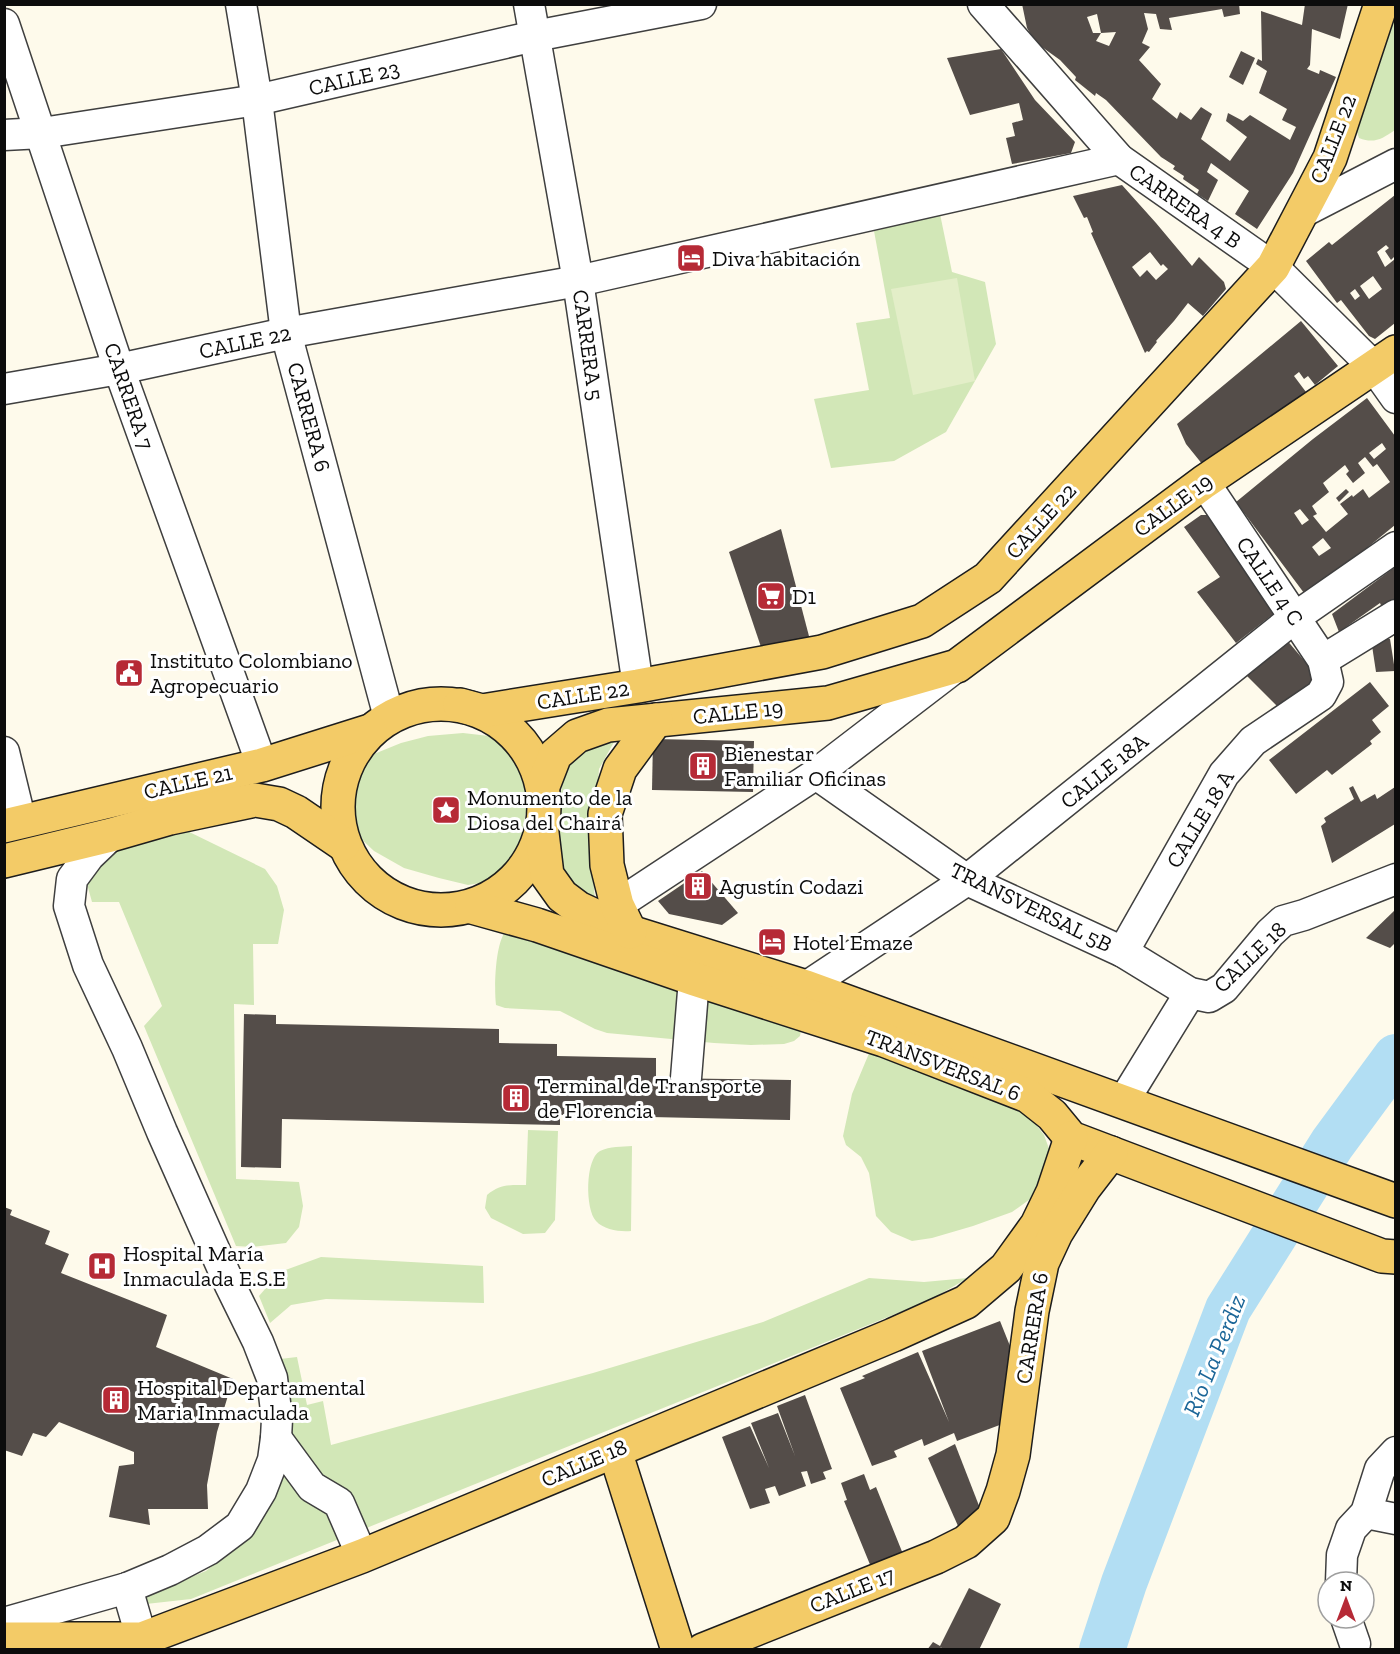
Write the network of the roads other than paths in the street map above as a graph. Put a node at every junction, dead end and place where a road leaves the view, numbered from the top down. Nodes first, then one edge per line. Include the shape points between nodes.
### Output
1 (241, 4) edge
2 (529, 4) edge
3 (700, 4) edge
4 (983, 4) edge
5 (1380, 4) edge
6 (4, 24) edge
7 (535, 36) junction
8 (257, 100) junction
9 (42, 133) junction
10 (4, 135) edge
11 (1119, 159) junction
12 (1395, 164) edge
13 (1301, 213) junction
14 (1273, 267) junction
15 (578, 281) junction
16 (286, 333) junction
17 (1385, 359) edge
18 (119, 369) junction
19 (4, 389) edge
20 (1395, 398) edge
21 (1204, 482) junction
22 (1395, 547) edge
23 (1395, 615) edge
24 (1294, 618) junction
25 (957, 666) junction
26 (1326, 671) junction
27 (638, 686) junction
28 (460, 705) junction
29 (656, 720) junction
30 (380, 724) junction
31 (4, 753) edge
32 (262, 765) junction
33 (816, 774) junction
34 (543, 786) junction
35 (13, 824) edge
36 (542, 833) junction
37 (111, 835) junction
38 (343, 844) junction
39 (4, 861) edge
40 (1395, 879) edge
41 (967, 880) junction
42 (472, 907) junction
43 (623, 918) junction
44 (1123, 952) junction
45 (694, 979) junction
46 (806, 987) junction
47 (1190, 993) junction
48 (686, 1078) dead end
49 (1124, 1102) junction
50 (1071, 1138) junction
51 (1126, 1159) junction
52 (1395, 1201) edge
53 (1388, 1256) edge
54 (276, 1438) junction
55 (615, 1451) junction
56 (1395, 1452) edge
57 (1366, 1513) junction
58 (993, 1518) joint
59 (1395, 1519) edge
60 (363, 1556) junction
61 (1341, 1570) edge
62 (127, 1588) junction
63 (4, 1623) edge
64 (4, 1639) edge
65 (143, 1644) edge
66 (678, 1650) edge
67 (703, 1650) edge

1 - 8 street, CARRERA 6
2 - 7 street, CARRERA 5
3 - 7 street, CALLE 23
4 - 11 street, CARRERA 4 B
5 - 13 main road, CALLE 22 via 1330,158
6 - 9 street, CARRERA 7
7 - 8 street, CALLE 23
7 - 15 street, CARRERA 5
8 - 9 street, CALLE 23
8 - 16 street, CARRERA 6
9 - 10 street, CALLE 23
9 - 18 street, CARRERA 7
11 - 14 street, CARRERA 4 B
11 - 15 street, CALLE 22
12 - 13 street
13 - 14 main road, CALLE 22
14 - 17 street, CARRERA 4 B
14 - 27 main road, CALLE 22 via 988,578 922,621 822,652
15 - 16 street, CALLE 22
15 - 27 street, CARRERA 5
16 - 18 street, CALLE 22
16 - 30 street, CARRERA 6
17 - 20 street, CARRERA 4 B
17 - 21 main road, CALLE 19
18 - 19 street, CALLE 22
18 - 32 street, CARRERA 7
21 - 24 street, CALLE 4 C
21 - 25 main road, CALLE 19
22 - 24 street, CALLE 18A
23 - 26 street, CALLE 18 A
24 - 26 street, CALLE 4 C
24 - 41 street, CALLE 18A
25 - 29 main road, CALLE 19 via 828,703
25 - 33 street, CALLE 19
26 - 44 street, CALLE 18 A via 1321,694 1253,741 1224,774
27 - 28 main road, CALLE 22 via 482,711
28 - 30 main road, CALLE 21 via 412,708
28 - 34 main road, CALLE 21 via 489,715 514,733 532,757
29 - 34 main road, CALLE 19 via 608,725 577,736 555,755
29 - 43 main road via 620,769 604,814 607,865
30 - 32 main road, CALLE 21
30 - 38 main road, CALLE 21 via 351,755 339,784 337,815
31 - 35 street
32 - 35 main road, CALLE 21
33 - 41 street, TRANSVERSAL 5B
33 - 43 street, CALLE 19
34 - 36 main road, CALLE 21
36 - 42 main road, CALLE 21 via 524,871 492,898
36 - 43 main road, TRANSVERSAL 6 via 547,875 561,896 578,908
37 - 38 main road, CALLE 21 via 255,800 296,812
37 - 39 main road, CALLE 21
37 - 54 street via 72,879 69,906 88,965 258,1342 272,1378
38 - 42 main road, CALLE 21 via 359,872 382,893 410,907 441,911
40 - 47 street, CALLE 18 via 1283,921 1224,988 1209,997
41 - 44 street, TRANSVERSAL 5B
41 - 46 street, CALLE 18A
42 - 45 main road, TRANSVERSAL 6
43 - 46 main road, TRANSVERSAL 6
44 - 47 street, TRANSVERSAL 5B
45 - 48 street
45 - 50 main road, TRANSVERSAL 6 via 884,1040 1028,1096 1052,1115
46 - 49 main road, TRANSVERSAL 6
47 - 49 street, CALLE 18
49 - 52 main road, TRANSVERSAL 6
50 - 51 main road, TRANSVERSAL 6
50 - 55 main road, CALLE 18 via 1037,1225 1006,1268 966,1302
51 - 53 main road, TRANSVERSAL 6
51 - 58 main road, CARRERA 6 via 1079,1197 1042,1263 1014,1455
54 - 60 street via 312,1487 339,1503
54 - 62 street via 273,1460 261,1491 240,1526 208,1550
55 - 60 main road, CALLE 18
55 - 66 main road
56 - 57 street via 1380,1469
57 - 59 street
57 - 61 street via 1351,1529
58 - 67 main road, CALLE 17 via 966,1542 936,1557
60 - 65 main road, CALLE 18
62 - 63 street
62 - 65 street
64 - 65 main road, CALLE 18

